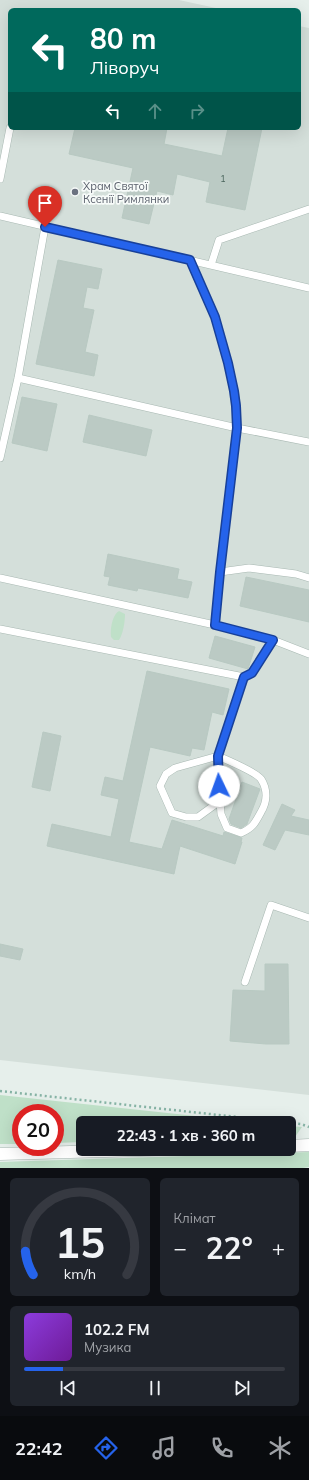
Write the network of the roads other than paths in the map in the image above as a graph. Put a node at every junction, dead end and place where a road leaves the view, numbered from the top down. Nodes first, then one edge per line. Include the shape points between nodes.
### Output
1 (10, 130) edge
2 (0, 179) edge
3 (309, 209) edge
4 (0, 216) edge
5 (45, 227) junction
6 (190, 260) junction
7 (211, 265) junction
8 (309, 288) edge
9 (18, 378) junction
10 (237, 428) junction
11 (309, 442) edge
12 (0, 458) edge
13 (220, 572) junction
14 (0, 578) edge
15 (309, 578) edge
16 (215, 625) junction
17 (0, 629) edge
18 (273, 640) junction
19 (309, 654) edge
20 (244, 677) junction
21 (218, 756) junction
22 (220, 801) junction
23 (309, 918) edge
24 (245, 982) dead end
25 (309, 1145) edge
26 (296, 1146) edge
27 (76, 1152) edge
28 (0, 1154) edge

1 - 2 lane
3 - 7 lane via 219,240
4 - 5 lane
5 - 6 lane
5 - 9 lane
6 - 7 lane
6 - 10 lane via 215,317 228,363 234,391
7 - 8 lane
9 - 10 lane
9 - 12 lane
10 - 11 lane
10 - 13 lane
13 - 15 lane via 249,568
13 - 16 lane
14 - 16 lane
16 - 18 lane
17 - 20 lane
18 - 19 lane
18 - 20 lane via 252,673
20 - 21 lane
21 - 22 lane
21 - 22 lane via 175,768 166,774 160,786 172,813 186,818 198,817
21 - 22 lane via 261,779 266,794 265,805 250,830 241,833 227,828 221,814
23 - 24 lane via 272,905
25 - 26 street
27 - 28 street

